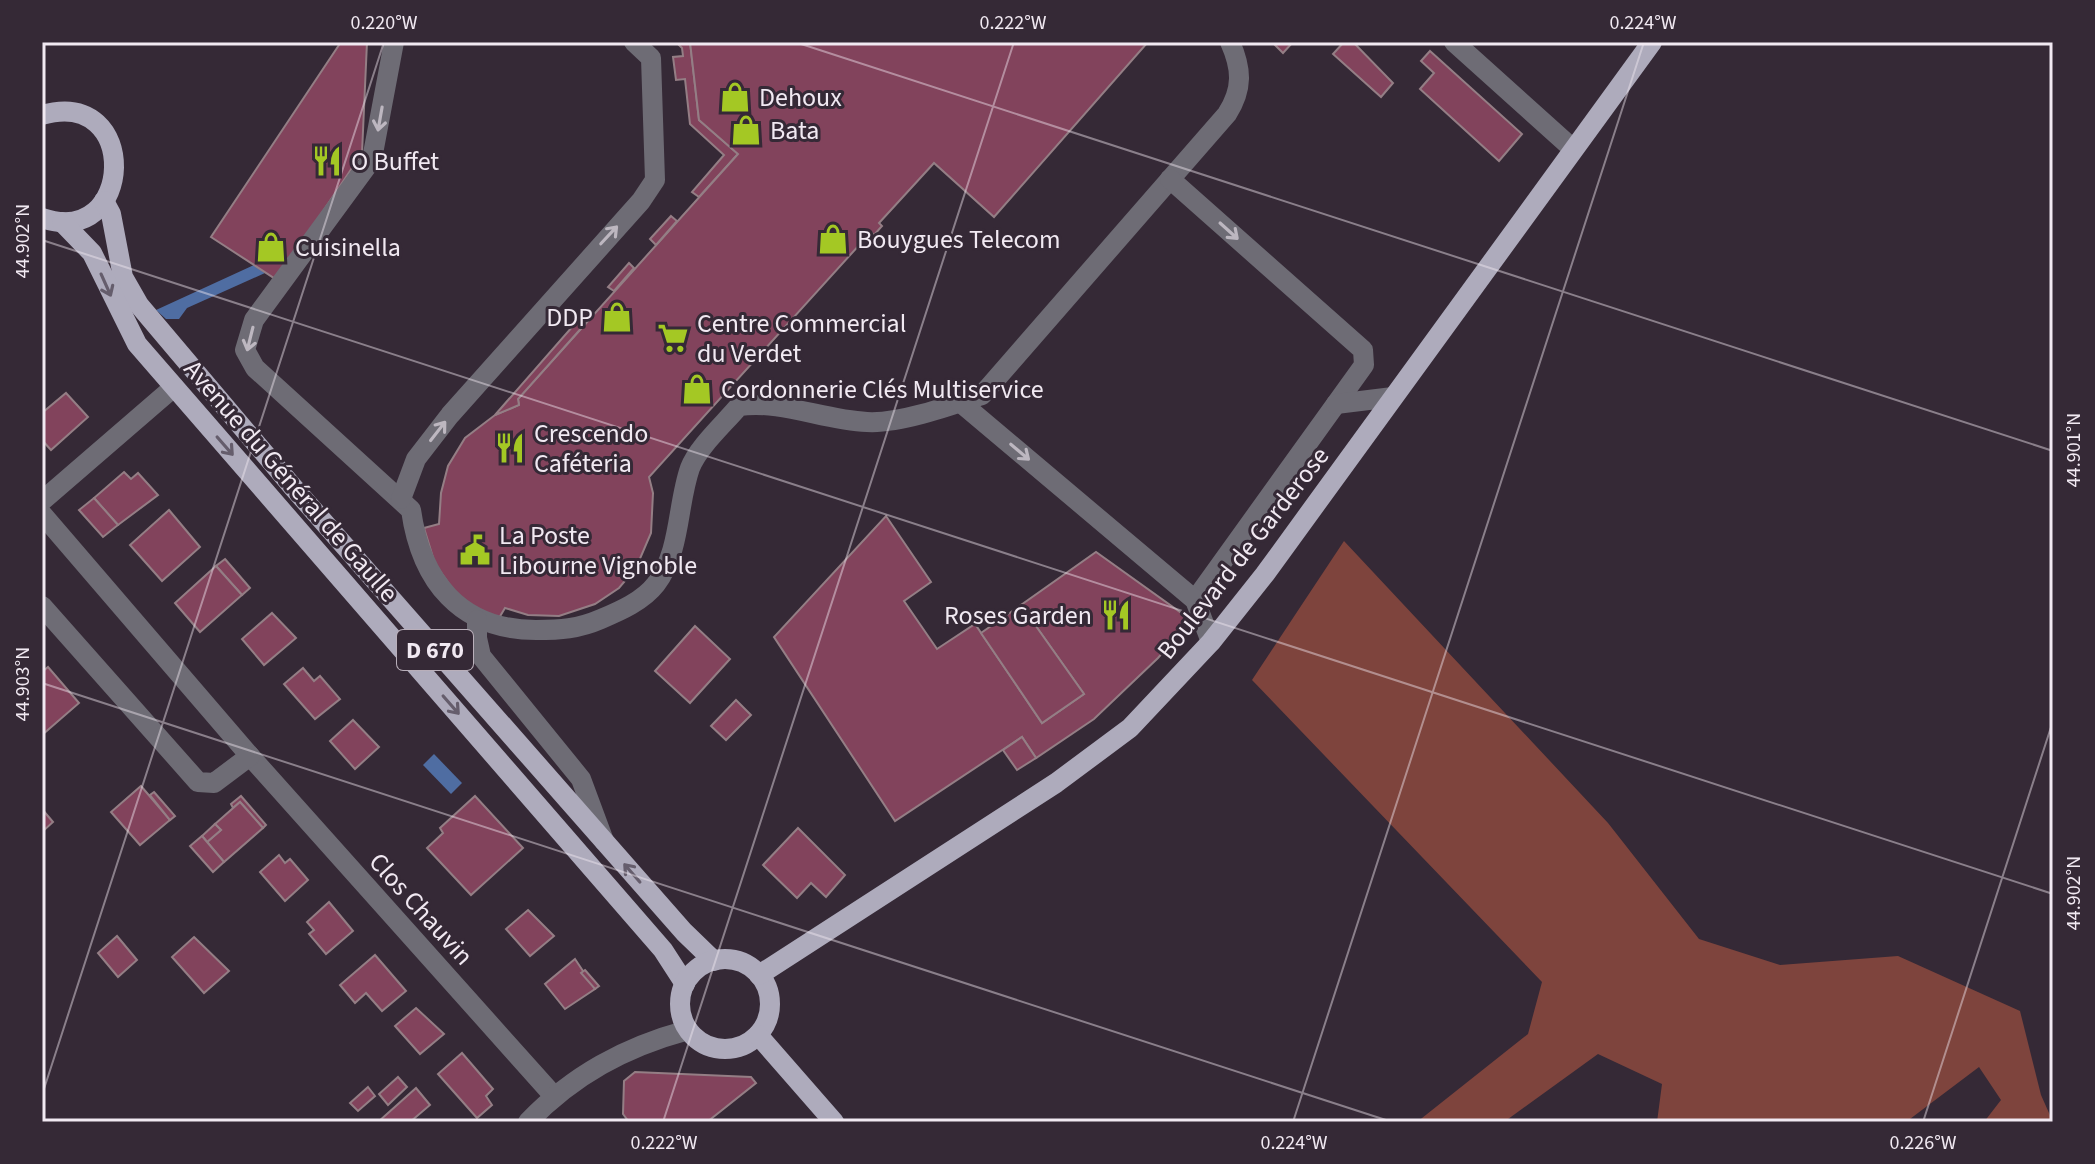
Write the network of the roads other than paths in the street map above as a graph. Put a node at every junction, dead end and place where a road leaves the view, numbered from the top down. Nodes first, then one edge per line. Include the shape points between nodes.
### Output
1 (394, 42) edge
2 (634, 42) edge
3 (1230, 42) edge
4 (1454, 42) edge
5 (1652, 42) edge
6 (42, 115) edge
7 (1573, 149) junction
8 (1170, 179) junction
9 (104, 201) junction
10 (52, 220) edge
11 (174, 387) junction
12 (1393, 397) junction
13 (960, 402) junction
14 (1336, 404) junction
15 (401, 499) junction
16 (42, 501) edge
17 (42, 514) edge
18 (1195, 600) junction
19 (42, 606) edge
20 (477, 620) junction
21 (1211, 642) junction
22 (250, 756) junction
23 (604, 841) junction
24 (714, 961) junction
25 (759, 975) junction
26 (685, 984) junction
27 (688, 1030) junction
28 (758, 1035) junction
29 (553, 1095) junction
30 (528, 1122) edge
31 (834, 1122) edge

1 -> 15 street via 372,159 254,320 245,350 255,368
15 -> 2 street via 416,459 450,415 655,180 651,58
3 - 8 street via 1240,64 1239,96
4 - 7 street
5 - 7 main road, Boulevard de Garderose
6 - 9 main road via 71,112 101,128 115,157 116,173
7 - 12 main road, Boulevard de Garderose
8 - 13 street via 982,395
8 -> 14 street via 1363,350 1364,365
9 - 10 main road, Avenue du Général de Gaulle via 78,219
9 - 23 main road, Avenue du Général de Gaulle / D 670 via 123,277 139,305
10 -> 11 main road, Avenue du Général de Gaulle / D 670 via 92,253 137,344
11 - 16 street
11 -> 26 main road, Avenue du Général de Gaulle / D 670 via 663,950
12 - 14 street
12 - 21 main road, Boulevard de Garderose
13 -> 18 street
13 - 20 street via 871,423 810,416 767,402 739,406 691,465 676,537 656,583 626,609 576,630 507,630
14 - 18 street
15 - 20 street via 411,510 416,544 440,589
17 - 22 street, Clos Chauvin
18 - 21 street
19 - 22 street via 198,782 214,783
20 - 23 street via 481,656 581,779
21 - 25 main road, Boulevard de Garderose via 1140,719 1101,751
22 - 29 street, Clos Chauvin
24 -> 23 main road, Avenue du Général de Gaulle / D 670
24 - 25 main road via 739,962
24 - 26 main road via 702,965
25 - 28 main road via 769,1012
26 - 27 main road via 680,1007
27 - 28 main road via 721,1049
27 - 29 street via 619,1053
28 - 31 main road
29 - 30 street

